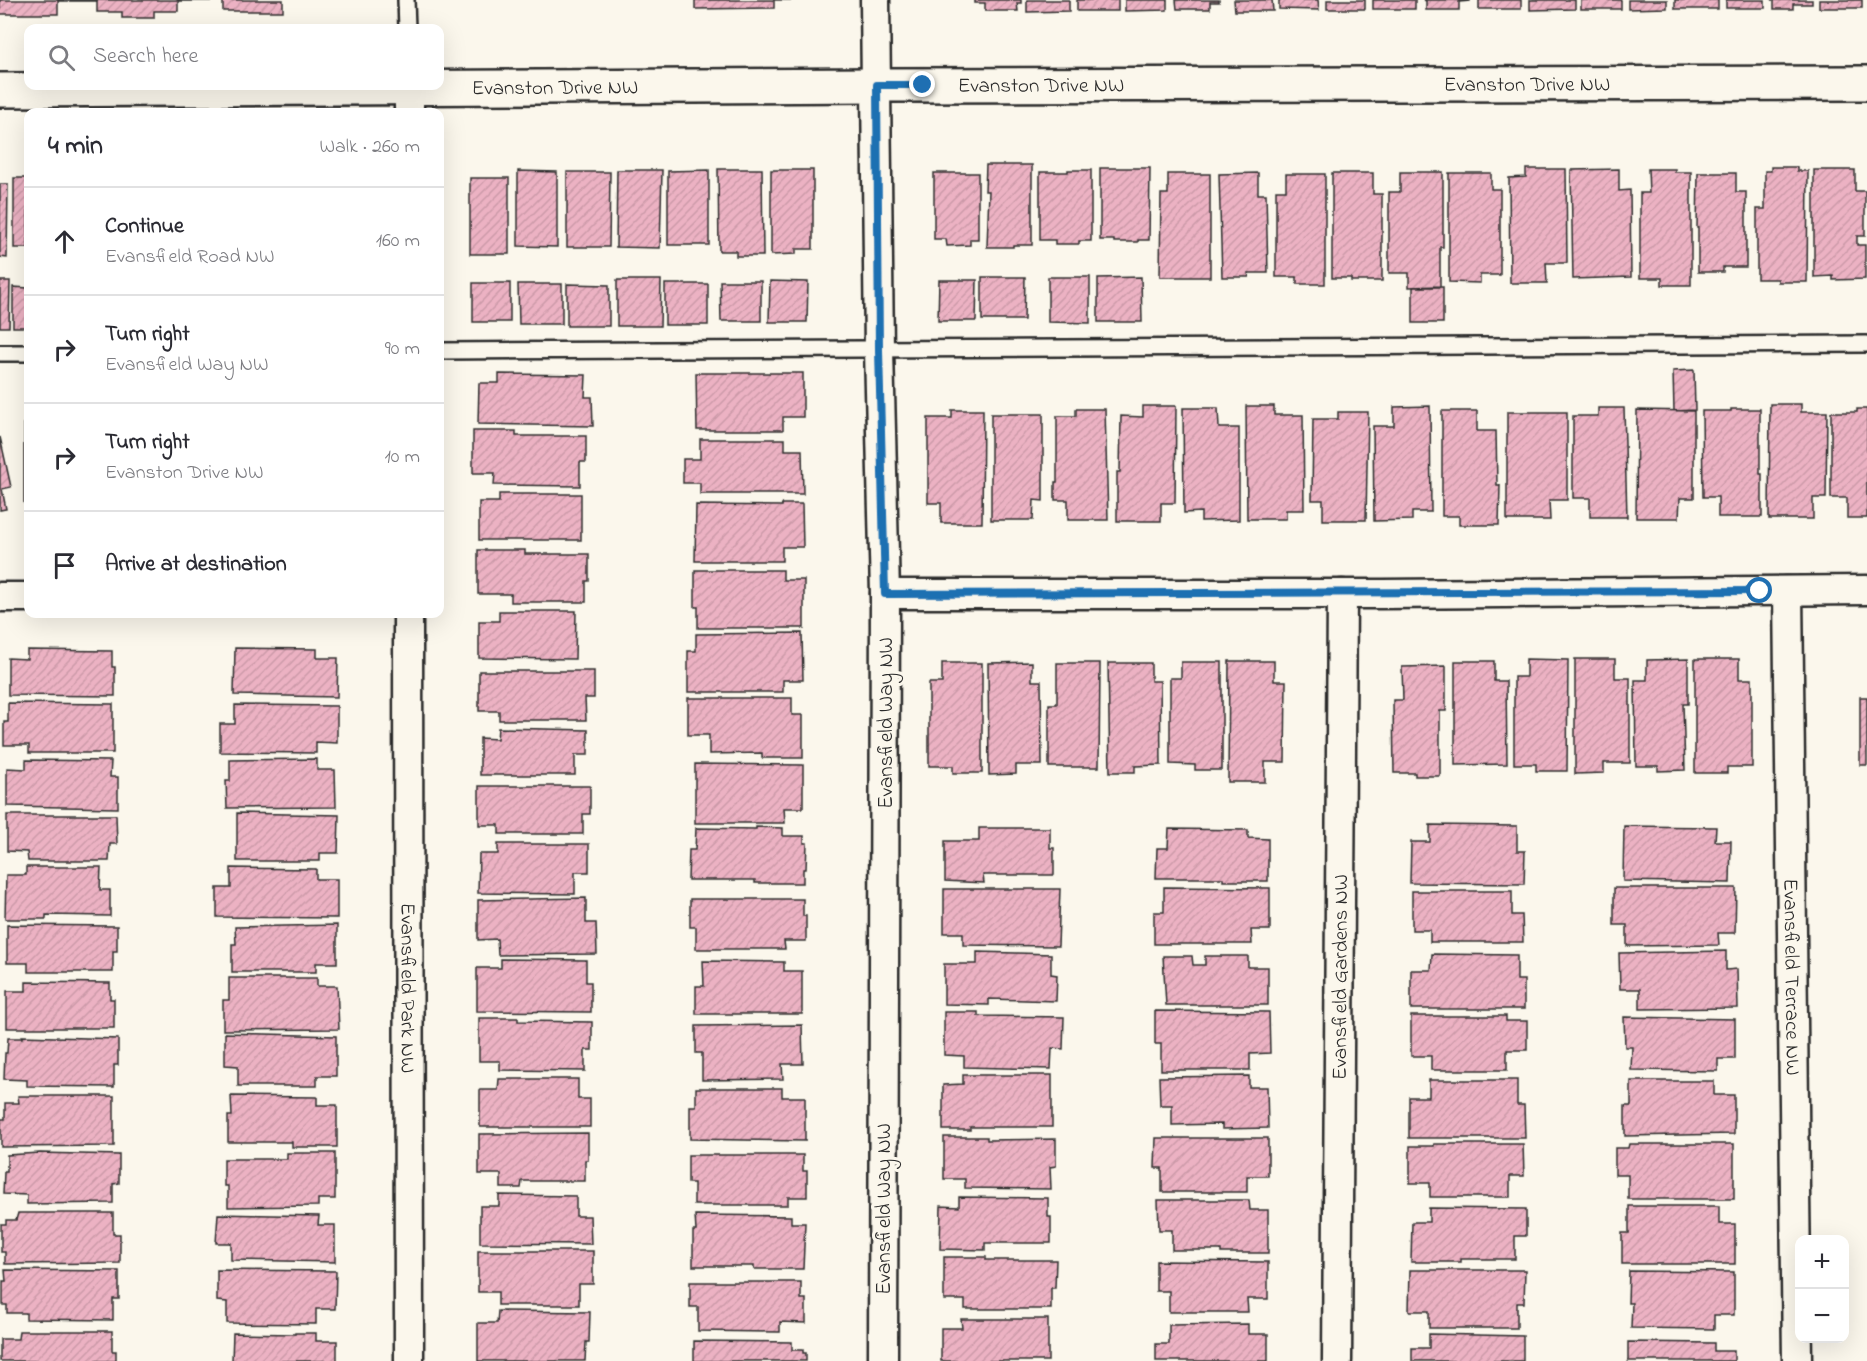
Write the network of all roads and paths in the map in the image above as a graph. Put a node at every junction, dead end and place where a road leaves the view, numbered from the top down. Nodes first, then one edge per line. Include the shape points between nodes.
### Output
1 (406, 0) edge
2 (876, 0) edge
3 (407, 24) edge
4 (1867, 82) edge
5 (877, 85) junction
6 (0, 90) edge
7 (409, 95) edge
8 (1867, 344) edge
9 (879, 350) junction
10 (444, 351) edge
11 (0, 353) edge
12 (24, 353) edge
13 (1867, 590) edge
14 (1788, 591) junction
15 (885, 594) junction
16 (1342, 594) junction
17 (0, 597) edge
18 (24, 597) edge
19 (408, 618) edge
20 (409, 1361) edge
21 (883, 1361) edge
22 (1337, 1361) edge
23 (1797, 1361) edge

1 - 3 lane
2 - 5 street, Evansfield Way NW
4 - 5 street, Evanston Drive NW
5 - 7 street, Evanston Drive NW
5 - 9 street, Evansfield Way NW
6 - 7 street, Evanston Drive NW
8 - 9 lane
9 - 10 lane
9 - 15 street, Evansfield Way NW
11 - 12 lane
13 - 14 street
14 - 16 street
14 - 23 street, Evansfield Terrace NW
15 - 16 street
15 - 21 street, Evansfield Way NW
16 - 22 street, Evansfield Gardens NW
17 - 18 street
19 - 20 street, Evansfield Park NW

